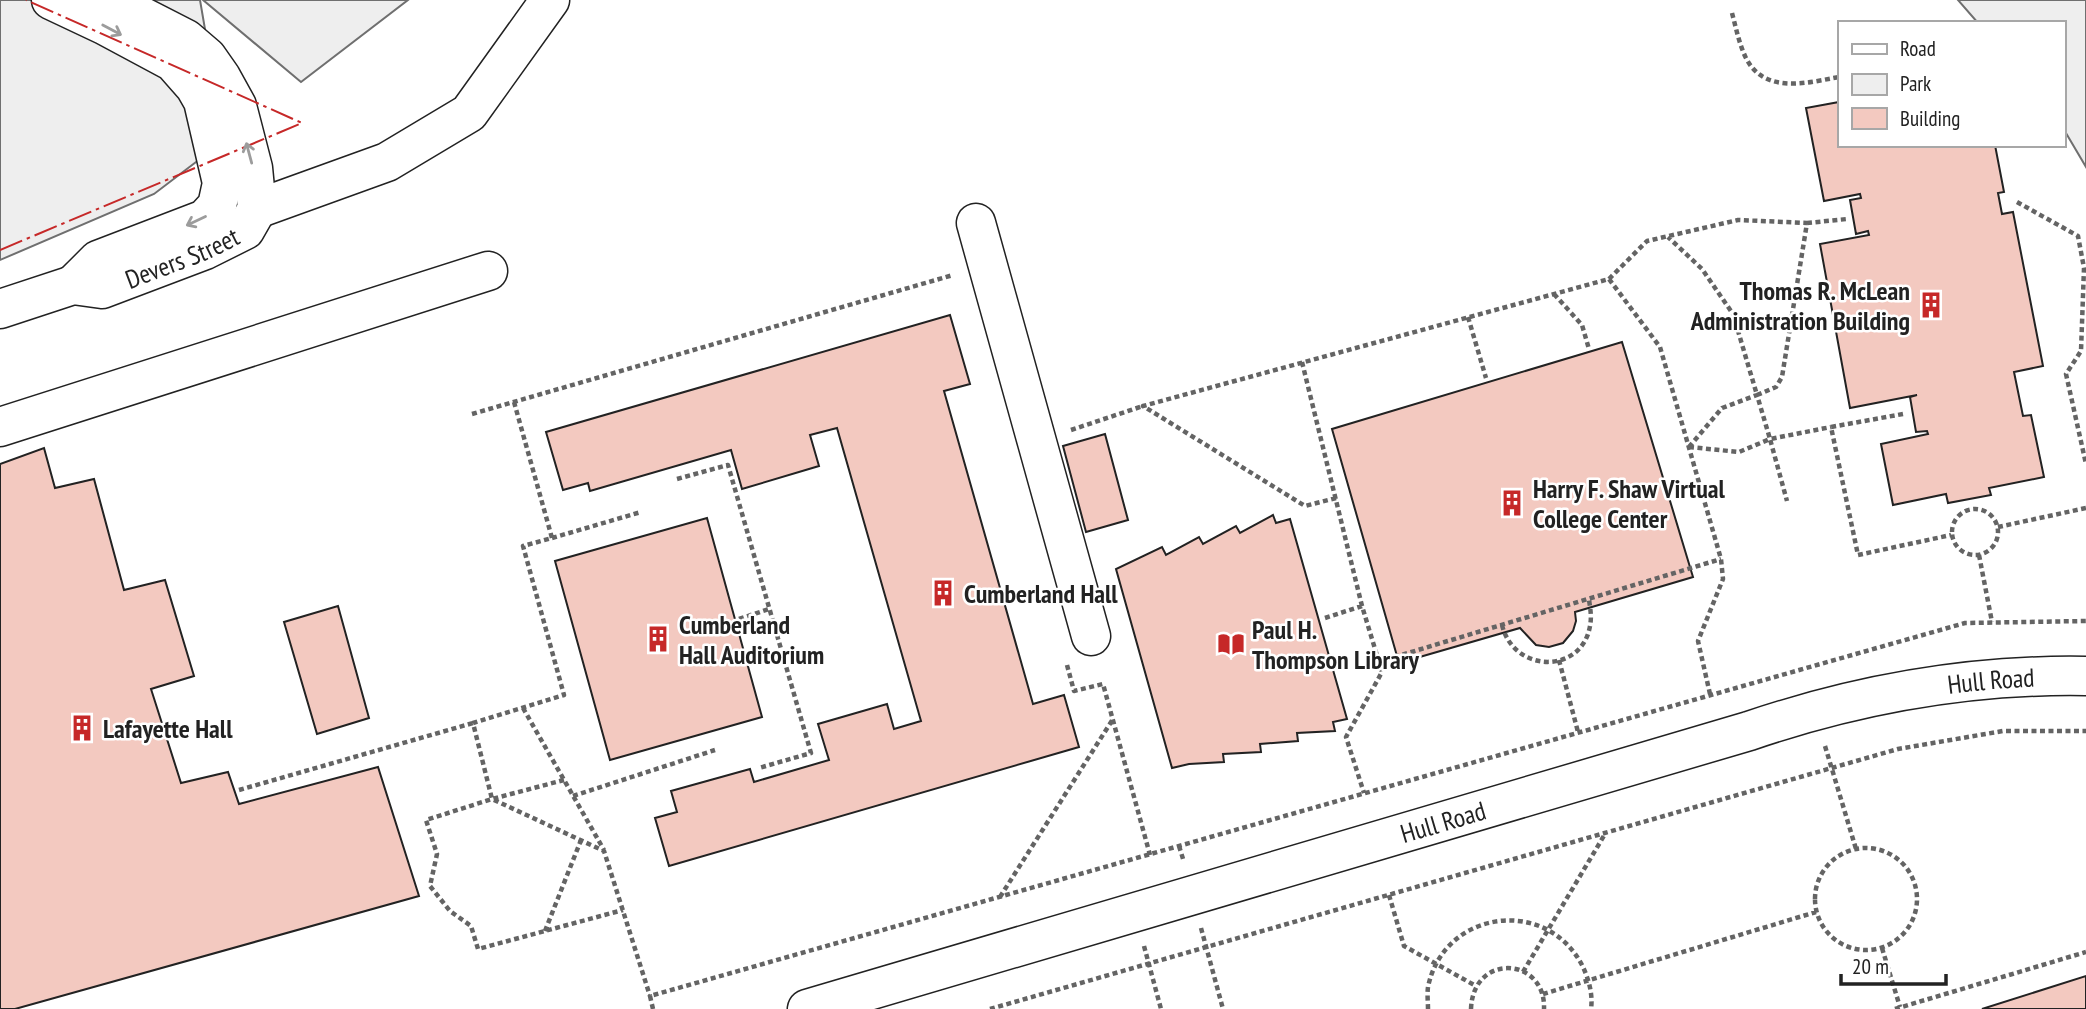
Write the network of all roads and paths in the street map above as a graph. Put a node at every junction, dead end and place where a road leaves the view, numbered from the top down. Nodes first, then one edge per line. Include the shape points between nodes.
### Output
1 (51, 0) edge
2 (110, 0) edge
3 (550, 0) edge
4 (1732, 13) dead end
5 (1838, 77) edge
6 (2017, 202) dead end
7 (257, 209) junction
8 (1847, 219) dead end
9 (976, 223) dead end
10 (1807, 223) junction
11 (1668, 237) junction
12 (488, 271) dead end
13 (954, 275) dead end
14 (1609, 279) junction
15 (73, 285) junction
16 (1554, 294) junction
17 (0, 310) edge
18 (1468, 317) junction
19 (1589, 349) dead end
20 (1302, 362) junction
21 (1486, 378) dead end
22 (1757, 395) junction
23 (514, 402) junction
24 (472, 414) dead end
25 (1903, 414) dead end
26 (0, 426) edge
27 (1831, 427) junction
28 (1770, 439) junction
29 (1689, 447) junction
30 (2086, 464) edge
31 (677, 479) dead end
32 (1336, 498) junction
33 (1787, 500) dead end
34 (2086, 508) edge
35 (641, 512) dead end
36 (1998, 527) junction
37 (1951, 535) junction
38 (552, 538) junction
39 (1979, 555) junction
40 (1720, 559) junction
41 (1589, 598) junction
42 (1362, 606) junction
43 (769, 609) junction
44 (1325, 618) dead end
45 (739, 619) dead end
46 (2086, 621) edge
47 (1992, 622) junction
48 (1502, 625) junction
49 (1091, 636) dead end
50 (1559, 660) junction
51 (1378, 662) junction
52 (1067, 665) dead end
53 (1802, 668) junction
54 (2086, 676) edge
55 (1710, 694) junction
56 (523, 708) junction
57 (1815, 711) junction
58 (1113, 719) junction
59 (473, 723) junction
60 (1578, 732) junction
61 (2086, 732) edge
62 (715, 750) dead end
63 (759, 768) dead end
64 (1831, 768) junction
65 (564, 780) junction
66 (239, 790) dead end
67 (1364, 793) junction
68 (573, 796) junction
69 (492, 799) junction
70 (1605, 833) junction
71 (581, 840) junction
72 (1856, 849) junction
73 (604, 850) junction
74 (1150, 855) junction
75 (1390, 895) junction
76 (999, 898) junction
77 (623, 910) junction
78 (1816, 912) junction
79 (1549, 930) junction
80 (545, 931) junction
81 (1882, 948) junction
82 (2086, 952) edge
83 (1436, 964) junction
84 (1523, 972) junction
85 (1589, 979) junction
86 (1476, 986) junction
87 (1543, 994) junction
88 (650, 996) junction
89 (1897, 1008) edge
90 (653, 1009) edge
91 (807, 1009) edge
92 (990, 1009) edge
93 (1428, 1009) edge
94 (1471, 1009) edge
95 (1544, 1009) edge
96 (1591, 1009) edge

1 -> 15 street, Devers Street via 173,62 203,101 222,183 217,206 205,219 97,260
7 -> 2 street, Devers Street via 253,168 237,106 207,57 186,39
3 - 7 street via 469,113 387,162
4 - 5 path via 1745,57 1758,73 1793,85
6 - 30 path via 2078,236 2084,268 2081,351 2066,374
7 - 15 street, Devers Street via 245,230 205,250 102,289
8 - 10 path
9 - 49 street
10 - 11 path via 1738,220
10 - 22 path via 1782,377 1776,387
11 - 14 path via 1647,241
11 - 22 path via 1702,269 1732,314
12 - 26 street
13 - 23 path
14 - 16 path
14 - 29 path via 1660,347
15 - 17 street, Devers Street
16 - 18 path
16 - 19 path via 1582,325
18 - 20 path
18 - 21 path
20 - 32 path
20 - 32 path via 1143,406 1305,506
22 - 28 path
22 - 29 path via 1722,408
23 - 24 path
23 - 38 path
25 - 27 path
27 - 28 path
27 - 37 path via 1858,555
28 - 29 path via 1739,452
28 - 33 path
29 - 40 path
31 - 43 path via 729,464
32 - 42 path
34 - 36 path
35 - 38 path
36 - 37 path via 1990,513 1975,508 1955,520
36 - 39 path via 1996,542
37 - 39 path via 1964,553
38 - 56 path via 523,546 564,695
39 - 47 path
40 - 41 path
40 - 55 path via 1723,579 1698,641
41 - 48 path
41 - 50 path via 1590,628 1584,642
42 - 44 path
42 - 51 path
43 - 45 path
43 - 63 path via 811,753
46 - 47 path
47 - 53 path via 1965,623
48 - 50 path via 1516,651 1529,659
48 - 51 path
50 - 60 path
51 - 67 path via 1382,672 1346,737
52 - 58 path via 1074,691 1103,684
53 - 55 path
53 - 57 path
54 - 57 street, Hull Road via 1982,679 1888,693
55 - 60 path
56 - 59 path
56 - 65 path
57 - 64 path
57 - 91 street, Hull Road
58 - 74 path
58 - 76 path
59 - 66 path
59 - 69 path
60 - 67 path
61 - 64 path via 2003,731 1898,749
62 - 68 path
64 - 70 path
64 - 72 path
65 - 68 path
65 - 69 path
67 - 74 path
68 - 73 path
69 - 71 path
69 - 80 path via 426,820 437,854 430,886 450,911 471,926 478,950
70 - 75 path
70 - 79 path
71 - 73 path
71 - 80 path
72 - 78 path via 1828,865 1819,879
72 - 81 path via 1889,853 1903,863 1916,886 1916,912 1910,928
73 - 77 path
74 - 76 path
75 - 83 path via 1404,946
75 - 92 path
76 - 88 path
77 - 80 path
77 - 88 path
78 - 81 path via 1833,939 1848,948
78 - 85 path
79 - 83 path via 1532,922 1505,919 1478,925 1455,940
79 - 84 path
79 - 85 path via 1577,954
81 - 89 path
82 - 89 path
83 - 86 path
83 - 93 path via 1428,988
84 - 86 path via 1494,970
84 - 87 path via 1538,983
85 - 87 path
85 - 96 path
86 - 94 path
87 - 95 path
88 - 90 path

